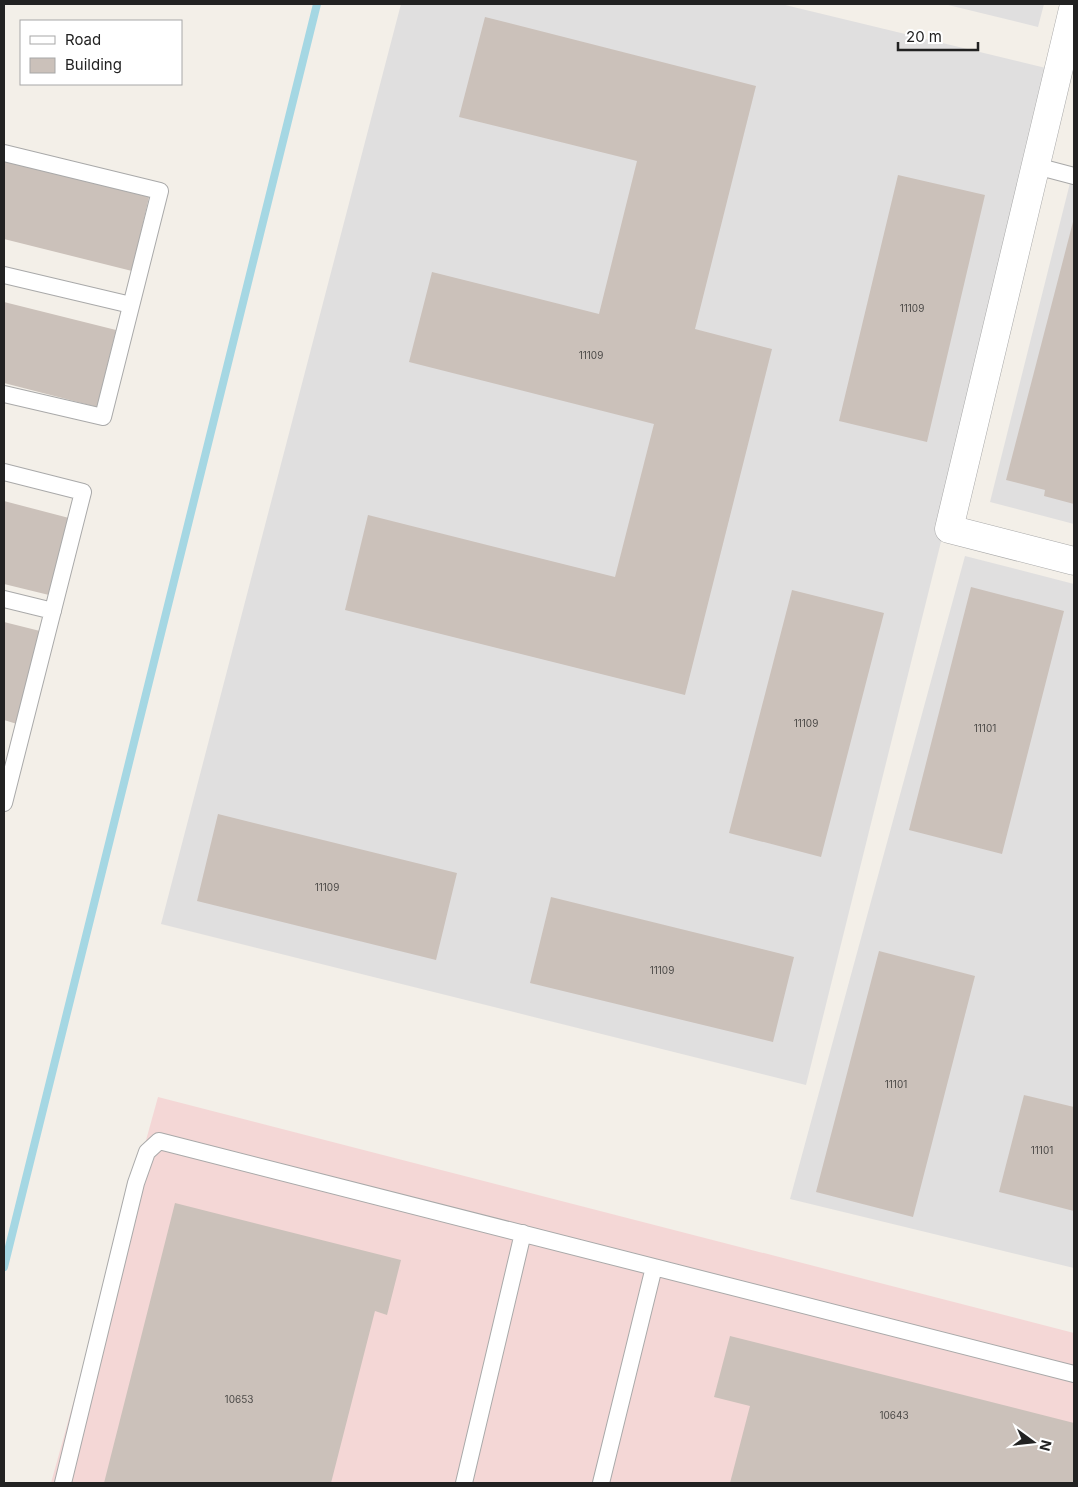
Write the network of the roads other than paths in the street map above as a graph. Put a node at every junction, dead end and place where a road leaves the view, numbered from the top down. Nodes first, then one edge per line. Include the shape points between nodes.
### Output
1 (1074, 5) edge
2 (4, 153) edge
3 (1036, 166) junction
4 (1074, 176) edge
5 (4, 275) edge
6 (132, 305) junction
7 (4, 394) edge
8 (4, 472) edge
9 (1074, 561) edge
10 (4, 598) edge
11 (53, 611) junction
12 (9, 760) edge
13 (4, 803) edge
14 (523, 1233) junction
15 (654, 1267) junction
16 (1074, 1374) edge
17 (63, 1483) edge
18 (464, 1483) edge
19 (601, 1483) edge

1 - 3 street
2 - 6 lane via 160,191
3 - 4 lane
3 - 9 street via 949,529
5 - 6 lane
6 - 7 lane via 103,417
8 - 11 lane via 83,492
10 - 11 lane
11 - 12 lane
12 - 13 lane
14 - 15 lane
14 - 17 lane via 159,1140 147,1152 136,1183
14 - 18 lane
15 - 16 lane
15 - 19 lane

